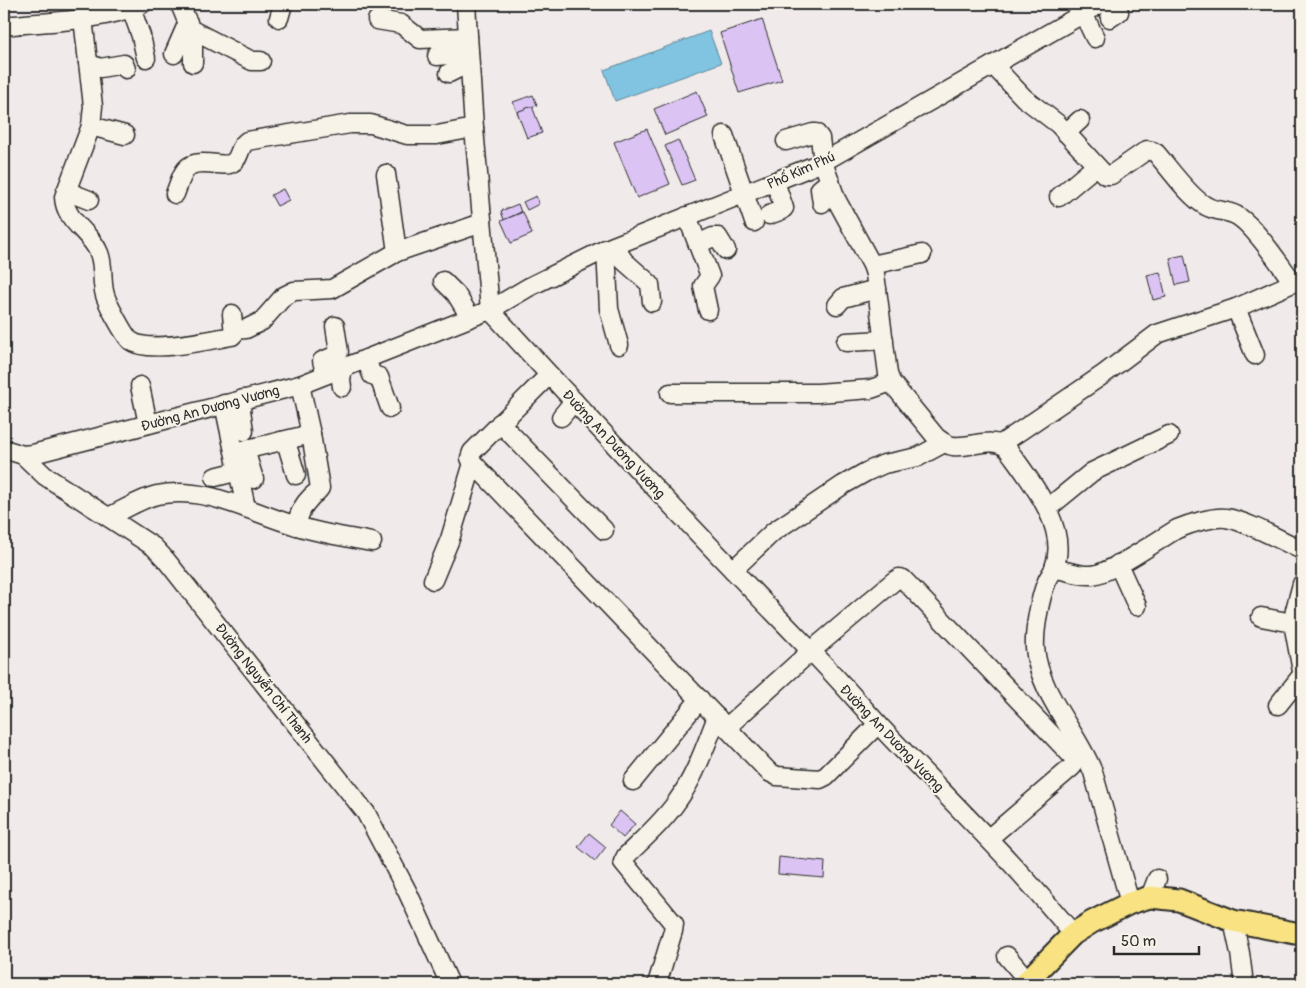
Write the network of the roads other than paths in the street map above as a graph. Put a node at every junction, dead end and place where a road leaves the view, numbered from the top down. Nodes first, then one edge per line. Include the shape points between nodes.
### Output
1 (180, 4) edge
2 (466, 4) edge
3 (136, 6) edge
4 (1109, 8) edge
5 (1083, 13) junction
6 (83, 18) junction
7 (377, 20) dead end
8 (189, 25) junction
9 (4, 26) edge
10 (1095, 38) dead end
11 (469, 51) junction
12 (174, 54) dead end
13 (437, 56) dead end
14 (146, 58) dead end
15 (261, 61) dead end
16 (88, 63) junction
17 (193, 63) dead end
18 (993, 65) junction
19 (126, 69) dead end
20 (449, 74) dead end
21 (1080, 120) dead end
22 (91, 126) junction
23 (474, 128) junction
24 (1066, 133) junction
25 (125, 135) dead end
26 (724, 135) dead end
27 (786, 141) dead end
28 (823, 162) junction
29 (1096, 166) junction
30 (386, 174) dead end
31 (830, 181) junction
32 (775, 182) junction
33 (175, 194) dead end
34 (745, 194) junction
35 (1059, 197) dead end
36 (822, 203) dead end
37 (688, 216) junction
38 (482, 223) junction
39 (698, 244) junction
40 (610, 247) junction
41 (726, 250) dead end
42 (397, 252) junction
43 (922, 254) dead end
44 (872, 265) junction
45 (443, 281) dead end
46 (1298, 281) edge
47 (877, 289) junction
48 (652, 302) dead end
49 (837, 305) dead end
50 (1236, 308) junction
51 (490, 310) junction
52 (708, 310) dead end
53 (470, 317) junction
54 (335, 326) dead end
55 (884, 340) junction
56 (846, 342) dead end
57 (619, 345) dead end
58 (1255, 356) dead end
59 (366, 358) junction
60 (343, 367) junction
61 (326, 374) junction
62 (549, 374) junction
63 (891, 382) junction
64 (300, 385) junction
65 (140, 386) dead end
66 (342, 388) dead end
67 (670, 393) dead end
68 (243, 400) junction
69 (574, 401) junction
70 (224, 404) junction
71 (390, 408) dead end
72 (561, 417) dead end
73 (148, 424) junction
74 (500, 424) junction
75 (244, 431) dead end
76 (311, 434) junction
77 (1169, 435) dead end
78 (281, 441) junction
79 (944, 443) junction
80 (1002, 444) junction
81 (4, 450) edge
82 (242, 450) junction
83 (23, 455) junction
84 (474, 463) junction
85 (246, 475) junction
86 (296, 475) dead end
87 (215, 477) dead end
88 (246, 508) junction
89 (1048, 508) junction
90 (108, 518) junction
91 (297, 526) junction
92 (604, 530) dead end
93 (372, 542) dead end
94 (1302, 550) edge
95 (1118, 564) junction
96 (1054, 568) junction
97 (733, 570) junction
98 (433, 580) dead end
99 (1302, 584) edge
100 (1137, 606) dead end
101 (1262, 617) dead end
102 (1293, 623) junction
103 (811, 651) junction
104 (1302, 671) edge
105 (1302, 676) edge
106 (700, 699) junction
107 (1278, 705) dead end
108 (722, 722) junction
109 (878, 724) junction
110 (633, 781) dead end
111 (989, 838) junction
112 (1146, 893) junction
113 (1233, 921) junction
114 (1302, 933) edge
115 (1073, 934) junction
116 (1007, 956) dead end
117 (1026, 982) edge
118 (450, 984) edge
119 (657, 984) edge
120 (1244, 984) edge

1 - 8 street
2 - 11 street
3 - 6 street
3 - 14 street
4 - 5 street, Phố Kim Phú
5 - 10 street
5 - 18 street, Phố Kim Phú
6 - 9 street
6 - 16 street
7 - 11 street via 401,24 420,39
8 - 12 street
8 - 15 street via 252,61
8 - 17 street
11 - 13 street
11 - 20 street
11 - 23 street
16 - 19 street via 100,68 124,64
16 - 22 street via 93,106
18 - 24 street
18 - 28 street, Phố Kim Phú
21 - 24 street
22 - 25 street
22 - 42 street via 77,162 77,195 64,197 64,205 96,246 103,266 106,297 128,339 138,344 178,346 232,336 233,322 246,329 262,321 284,296 294,291 332,289
23 - 33 street via 437,135 415,135 371,124 350,124 247,141 242,144 238,157 228,165 200,162 190,165 184,170
23 - 38 street
24 - 29 street
26 - 34 street
27 - 28 street via 816,133 820,138
28 - 31 street
28 - 32 street, Phố Kim Phú
29 - 35 street
29 - 46 street via 1105,175 1111,174 1147,150 1152,150 1205,206 1238,215
30 - 42 street
31 - 36 street via 820,189
31 - 44 street via 842,211
32 - 34 street, Phố Kim Phú
32 - 34 street via 784,208 762,219
34 - 37 street, Phố Kim Phú
37 - 39 street
37 - 40 street, Phố Kim Phú
38 - 42 street
38 - 51 street
39 - 41 street via 718,237
39 - 52 street via 710,276 703,286
40 - 48 street via 650,284
40 - 51 street, Phố Kim Phú
40 - 57 street via 609,309
43 - 44 street
44 - 47 street
45 - 53 street via 456,294
46 - 50 street
47 - 49 street via 843,298
47 - 55 street
50 - 58 street
50 - 80 street via 1157,334
51 - 53 street, Đường An Dương Vương
51 - 62 street, Đường An Dương Vương
53 - 59 street, Đường An Dương Vương
54 - 61 street via 339,352 322,361
55 - 56 street
55 - 63 street
59 - 60 street, Đường An Dương Vương
59 - 71 street via 372,375 379,377
60 - 61 street, Đường An Dương Vương
60 - 66 street
61 - 64 street, Đường An Dương Vương
62 - 69 street, Đường An Dương Vương
62 - 74 street
63 - 67 street via 870,389 818,393
63 - 79 street
64 - 68 street, Đường An Dương Vương
64 - 76 street
65 - 73 street
68 - 70 street, Đường An Dương Vương
68 - 75 street
69 - 72 street
69 - 97 street, Đường An Dương Vương
70 - 73 street, Đường An Dương Vương
70 - 82 street
73 - 83 street, Đường An Dương Vương
74 - 84 street via 472,452 470,458
74 - 92 street
76 - 78 street
76 - 91 street via 320,488 300,510
77 - 89 street via 1092,472
78 - 82 street
78 - 86 street via 287,445
79 - 80 street via 954,446
79 - 97 street via 918,457 884,464 843,485 774,532
80 - 89 street via 1008,448
81 - 83 street, Đường Nguyễn Chí Thanh
82 - 85 street via 247,456
83 - 90 street, Đường Nguyễn Chí Thanh via 45,476
84 - 98 street
84 - 106 street
85 - 87 street
85 - 88 street
88 - 90 street via 216,497 158,495
88 - 91 street
89 - 96 street via 1057,544
90 - 118 street, Đường Nguyễn Chí Thanh via 154,547 166,560 366,813
91 - 93 street
94 - 95 street via 1236,520 1224,518 1187,524
95 - 96 street via 1092,574
95 - 100 street
96 - 112 street via 1047,581 1037,622 1035,649 1048,691 1087,758
97 - 103 street, Đường An Dương Vương
99 - 102 street
101 - 102 street
102 - 104 street
103 - 108 street
103 - 109 street, Đường An Dương Vương
103 - 111 street via 896,579 906,581 926,602 1073,757 1072,767
105 - 107 street
106 - 108 street
106 - 110 street
108 - 109 street via 768,772 815,780 826,776
108 - 119 street via 679,799 623,862 674,924
109 - 111 street, Đường An Dương Vương
111 - 115 street, Đường An Dương Vương
112 - 113 main road via 1179,900
112 - 115 main road
113 - 114 main road
113 - 120 street
115 - 117 main road
116 - 117 street

